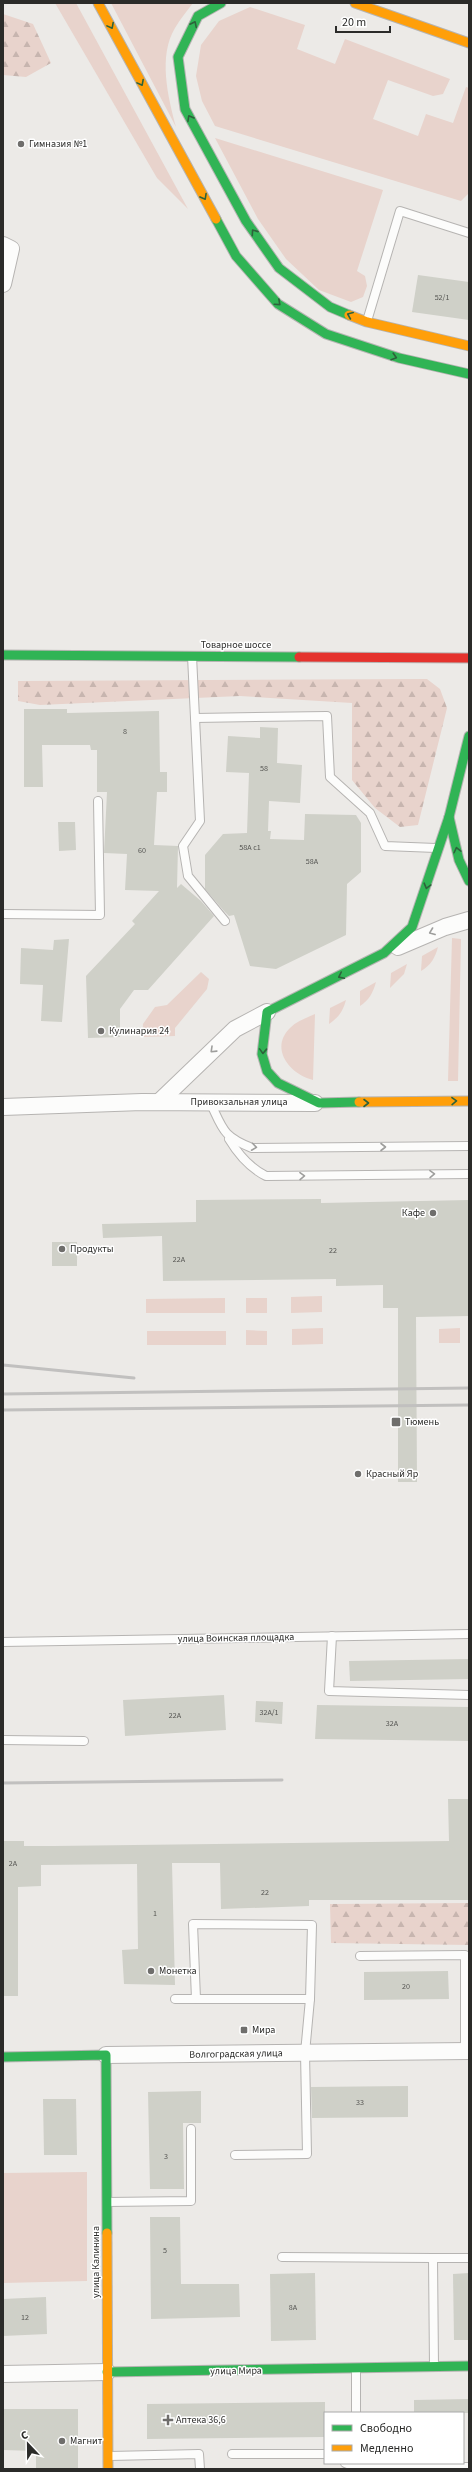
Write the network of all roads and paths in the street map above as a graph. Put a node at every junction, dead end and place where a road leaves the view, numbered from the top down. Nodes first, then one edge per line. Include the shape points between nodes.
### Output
1 (98, 3) edge
2 (221, 3) edge
3 (354, 3) edge
4 (469, 43) edge
5 (469, 234) edge
6 (7, 247) edge
7 (3, 284) edge
8 (367, 322) junction
9 (469, 346) edge
10 (469, 374) edge
11 (3, 655) edge
12 (192, 655) junction
13 (469, 658) edge
14 (195, 718) junction
15 (469, 736) edge
16 (98, 801) dead end
17 (449, 817) junction
18 (437, 848) junction
19 (469, 881) edge
20 (3, 914) edge
21 (469, 920) edge
22 (225, 921) dead end
23 (384, 953) junction
24 (267, 1012) junction
25 (469, 1101) edge
26 (159, 1102) junction
27 (210, 1102) junction
28 (319, 1103) junction
29 (3, 1107) edge
30 (226, 1134) junction
31 (469, 1146) edge
32 (469, 1174) edge
33 (469, 1634) edge
34 (332, 1636) junction
35 (3, 1642) edge
36 (469, 1695) edge
37 (3, 1740) edge
38 (84, 1741) dead end
39 (467, 1955) edge
40 (360, 1956) dead end
41 (175, 1999) dead end
42 (196, 1999) junction
43 (310, 1999) junction
44 (467, 2051) edge
45 (305, 2053) junction
46 (106, 2055) junction
47 (3, 2057) edge
48 (191, 2129) dead end
49 (235, 2155) dead end
50 (106, 2202) junction
51 (282, 2257) dead end
52 (434, 2258) junction
53 (469, 2258) edge
54 (469, 2366) edge
55 (434, 2367) junction
56 (356, 2368) junction
57 (107, 2372) junction
58 (3, 2374) edge
59 (356, 2412) edge
60 (232, 2454) dead end
61 (324, 2454) edge
62 (108, 2456) junction
63 (355, 2466) edge
64 (469, 2467) edge
65 (108, 2469) edge
66 (200, 2469) edge

1 -> 10 street via 236,256 278,304 326,334 399,358
8 -> 2 street via 330,307 279,268 246,221 185,109 178,56 198,16
3 - 4 street
5 - 8 lane via 400,210
6 - 7 street
8 - 9 street
11 - 12 street, Товарное шоссе
12 - 13 street, Товарное шоссе
12 - 14 lane
14 - 18 lane via 327,716 330,777 370,813 385,846
14 - 22 lane via 200,821 183,846 186,868 188,876
15 - 17 street
16 - 20 lane via 100,915
17 - 18 street
19 -> 17 street via 459,860
18 -> 23 street via 412,927
21 -> 23 street via 437,930
23 -> 24 street
24 -> 26 street via 235,1029
24 -> 28 street, Привокзальная улица via 262,1054 267,1071 278,1083
28 -> 25 street, Привокзальная улица
26 - 27 street, Привокзальная улица
26 - 29 street, Привокзальная улица
27 - 28 street, Привокзальная улица
27 - 30 lane
30 -> 31 lane via 232,1140 252,1148
30 -> 32 lane via 236,1151 257,1172 266,1176
33 - 34 lane, улица Воинская площадка
34 - 35 lane, улица Воинская площадка
34 - 36 lane via 329,1691
37 - 38 lane
39 - 40 lane
39 - 44 lane
41 - 42 lane
42 - 43 lane
42 - 43 lane via 193,1924 312,1925
43 - 45 lane
44 - 45 street, Волгоградская улица
45 - 46 street, Волгоградская улица
45 - 49 lane via 307,2154
46 - 47 street, Волгоградская улица
46 - 50 street, улица Калинина
48 - 50 lane via 191,2201
50 - 57 street, улица Калинина
51 - 52 lane
52 - 53 lane
52 - 55 lane
54 - 55 street, улица Мира
55 - 56 street, улица Мира
56 - 57 street, улица Мира
56 - 59 lane
57 - 58 street, улица Мира
57 - 62 street, улица Калинина
60 - 61 lane
62 - 65 street, улица Калинина
62 - 66 lane via 199,2454
63 - 64 lane

